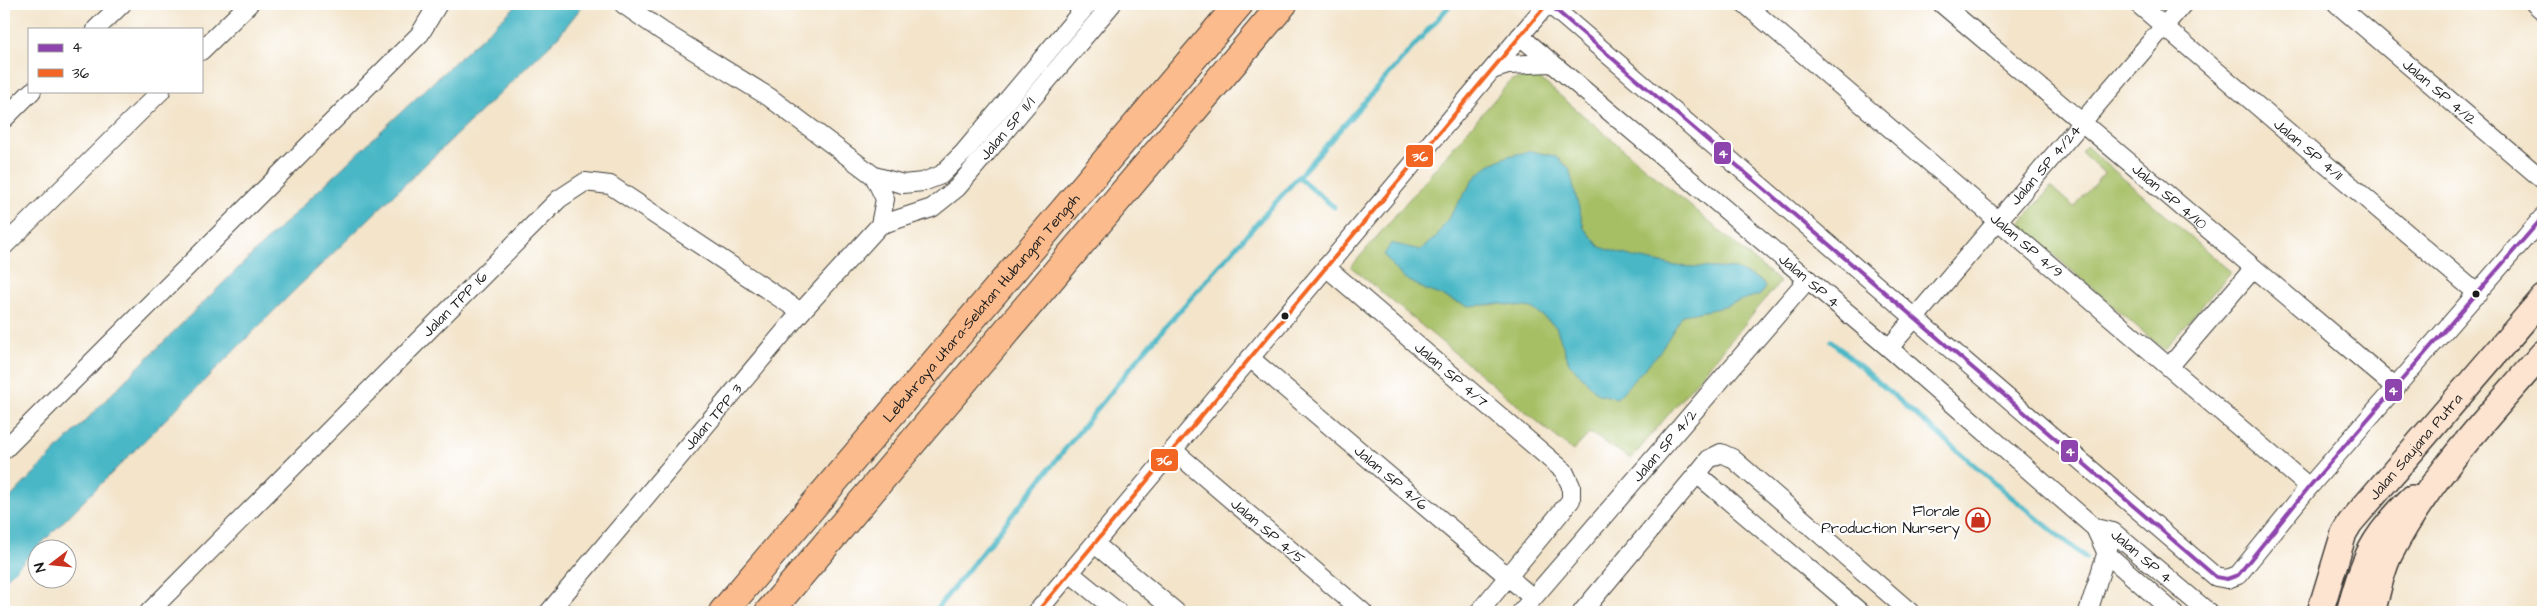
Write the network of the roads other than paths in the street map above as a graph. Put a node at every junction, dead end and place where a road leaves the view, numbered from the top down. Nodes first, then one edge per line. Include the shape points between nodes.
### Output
1 (122, 4) edge
2 (250, 4) edge
3 (438, 4) edge
4 (623, 4) edge
5 (1088, 4) edge
6 (1112, 4) edge
7 (1239, 4) edge
8 (1283, 4) edge
9 (1548, 4) edge
10 (1745, 4) edge
11 (1942, 4) edge
12 (2138, 4) edge
13 (2183, 4) edge
14 (2337, 4) edge
15 (2535, 4) edge
16 (2543, 11) edge
17 (2164, 26) junction
18 (97, 28) edge
19 (1520, 36) junction
20 (202, 50) edge
21 (1552, 63) junction
22 (1492, 70) junction
23 (31, 92) edge
24 (160, 92) edge
25 (4, 119) edge
26 (2081, 124) junction
27 (874, 176) junction
28 (2543, 180) edge
29 (2543, 217) edge
30 (1997, 220) junction
31 (880, 225) junction
32 (6, 238) edge
33 (1326, 267) junction
34 (2253, 269) junction
35 (1808, 279) junction
36 (2478, 294) junction
37 (2543, 298) edge
38 (801, 312) junction
39 (1914, 319) junction
40 (1889, 348) junction
41 (2543, 353) edge
42 (1250, 358) junction
43 (2169, 367) junction
44 (2396, 388) junction
45 (4, 450) edge
46 (1173, 450) junction
47 (2454, 458) junction
48 (1698, 474) junction
49 (2309, 486) junction
50 (2095, 528) junction
51 (2113, 532) junction
52 (1095, 544) junction
53 (2340, 544) junction
54 (2107, 554) junction
55 (1070, 573) junction
56 (1508, 577) junction
57 (1533, 598) junction
58 (149, 612) edge
59 (549, 612) edge
60 (723, 612) edge
61 (769, 612) edge
62 (1037, 612) edge
63 (1118, 612) edge
64 (1176, 612) edge
65 (1363, 612) edge
66 (1478, 612) edge
67 (1521, 612) edge
68 (1582, 612) edge
69 (1860, 612) edge
70 (1910, 612) edge
71 (2088, 612) edge
72 (2173, 612) edge
73 (2208, 612) edge
74 (2306, 612) edge
75 (2320, 612) edge
76 (2349, 612) edge
77 (2372, 612) edge

1 - 18 street
2 - 20 street
3 - 45 street via 420,34
4 - 27 street via 769,97
5 - 27 street, Jalan SP 11/1 via 941,175 923,182 903,184
6 - 31 street, Jalan SP 11/1 via 956,188 932,208
7 - 60 highway, Lebuhraya Utara–Selatan Hubungan Tengah
8 - 61 highway
9 - 19 street
9 - 39 street
10 - 30 street, Jalan SP 4/9
11 - 26 street, Jalan SP 4/10
12 - 17 street, Jalan SP 4/11
13 - 17 street, Jalan SP 4/24
14 - 28 street, Jalan SP 4/12
15 - 16 street
17 - 26 street, Jalan SP 4/24
17 - 36 street, Jalan SP 4/11
19 - 21 street, Jalan SP 4
19 - 22 street
21 - 22 street via 1508,65
21 - 35 street, Jalan SP 4
22 - 33 street
23 - 25 street
24 - 32 street
26 - 30 street, Jalan SP 4/24
26 - 34 street, Jalan SP 4/10
27 - 31 street via 885,199
29 - 36 street
30 - 39 street, Jalan SP 4/24
30 - 43 street, Jalan SP 4/9
31 - 38 street, Jalan TPP 3
33 - 42 street
33 - 56 street, Jalan SP 4/7 via 1564,471 1572,486 1571,500
34 - 43 street
34 - 44 street, Jalan SP 4/10
35 - 40 street, Jalan SP 4
35 - 57 street, Jalan SP 4/2
36 - 44 street
37 - 53 main road, Jalan Saujana Putra via 2365,503
38 - 58 street, Jalan TPP 16 via 610,185 585,182 559,199
38 - 59 street, Jalan TPP 3
39 - 40 street, Jalan SP 4/24
39 - 49 street via 2216,577 2227,579 2238,575
40 - 50 street, Jalan SP 4
41 - 47 main road
42 - 46 street
42 - 56 street, Jalan SP 4/6
43 - 49 street, Jalan SP 4/9
44 - 49 street
46 - 52 street
46 - 65 street, Jalan SP 4/5
47 - 76 main road via 2389,521 2374,540 2364,560
47 - 77 main road via 2389,556
48 - 68 street
48 - 69 street
48 - 70 street via 1709,459 1721,453 1732,458
50 - 51 street, Jalan SP 4
50 - 54 street, Jalan SP 4
51 - 54 street
51 - 73 street, Jalan SP 4
52 - 55 street
52 - 64 street
53 - 74 main road
53 - 75 main road, Jalan Saujana Putra
54 - 71 street
54 - 72 street, Jalan SP 4
55 - 62 street
55 - 63 street
56 - 57 street, Jalan SP 4/6
56 - 66 street
57 - 67 street, Jalan SP 4/2

